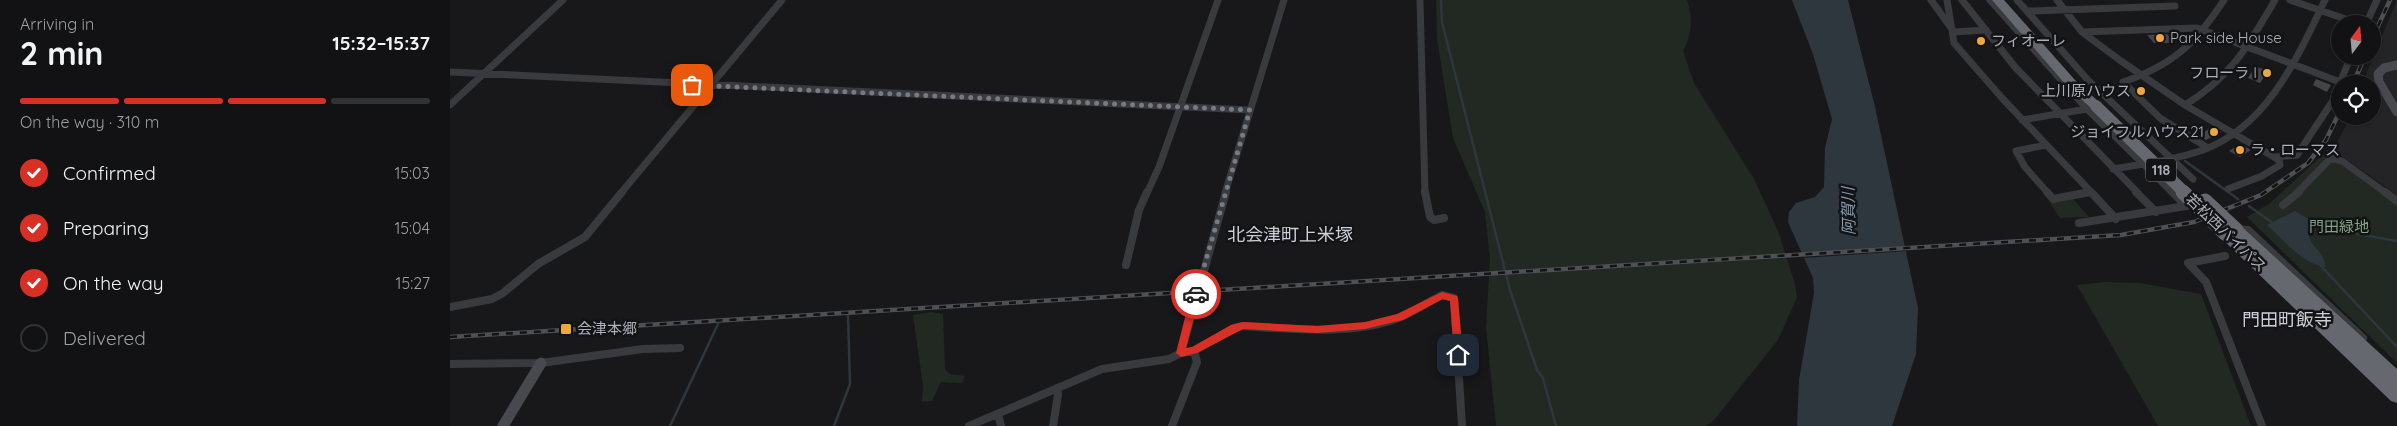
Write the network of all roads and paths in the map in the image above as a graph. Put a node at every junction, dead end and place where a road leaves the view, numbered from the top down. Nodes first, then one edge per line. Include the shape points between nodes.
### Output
1 (563, 0) edge
2 (782, 0) edge
3 (1218, 0) edge
4 (1284, 0) edge
5 (1420, 0) edge
6 (1931, 0) edge
7 (1947, 0) edge
8 (1962, 0) edge
9 (1990, 0) edge
10 (1998, 0) edge
11 (2010, 0) edge
12 (2017, 0) edge
13 (2057, 0) edge
14 (2105, 0) edge
15 (2224, 0) edge
16 (2275, 0) edge
17 (2290, 0) edge
18 (2325, 0) edge
19 (2377, 0) edge
20 (2175, 6) dead end
21 (2112, 8) junction
22 (2064, 9) junction
23 (2320, 10) junction
24 (2029, 11) dead end
25 (2334, 15) edge
26 (2370, 15) edge
27 (1986, 30) junction
28 (2205, 31) junction
29 (1954, 32) junction
30 (2082, 32) junction
31 (2248, 47) junction
32 (2291, 63) junction
33 (2397, 65) edge
34 (450, 72) edge
35 (484, 74) junction
36 (2142, 76) junction
37 (2331, 79) edge
38 (710, 86) junction
39 (2331, 104) edge
40 (450, 105) edge
41 (2185, 105) junction
42 (1181, 107) junction
43 (2095, 109) junction
44 (1250, 110) junction
45 (2120, 110) junction
46 (2397, 112) edge
47 (2059, 114) junction
48 (2022, 120) junction
49 (2234, 134) junction
50 (2046, 146) junction
51 (2208, 148) junction
52 (2275, 157) junction
53 (2170, 158) junction
54 (2142, 164) junction
55 (2113, 169) junction
56 (2193, 179) dead end
57 (2228, 189) dead end
58 (2090, 192) junction
59 (2397, 201) edge
60 (2280, 207) dead end
61 (2156, 212) junction
62 (1444, 218) dead end
63 (2116, 219) junction
64 (2079, 223) dead end
65 (2231, 232) junction
66 (2225, 256) dead end
67 (1126, 265) dead end
68 (450, 307) edge
69 (680, 348) dead end
70 (1194, 351) junction
71 (1181, 353) junction
72 (541, 363) junction
73 (450, 364) edge
74 (2397, 370) edge
75 (2397, 379) edge
76 (1056, 388) junction
77 (2397, 396) edge
78 (2397, 403) edge
79 (998, 414) junction
80 (503, 426) edge
81 (969, 426) edge
82 (1001, 426) edge
83 (1053, 426) edge
84 (1172, 426) edge
85 (1462, 426) edge
86 (2262, 426) edge

1 - 35 street
2 - 38 street
3 - 42 street
4 - 44 street
5 - 62 street via 1425,195 1430,217 1434,220
6 - 29 street
7 - 29 street
8 - 27 street
9 - 43 street
10 - 43 highway, 若松西バイパス / 118
11 - 43 highway, 若松西バイパス / 118 via 2069,69
12 - 45 street via 2062,52
13 - 22 street
14 - 21 street
15 - 28 street
16 - 31 street
17 - 23 street
18 - 23 street
19 - 26 street
20 - 21 street
21 - 22 street
22 - 24 street
22 - 30 street
23 - 25 street
23 - 32 street
27 - 29 street
27 - 47 street
28 - 30 street via 2198,28
28 - 31 street
28 - 36 street via 2174,61
29 - 48 street via 1951,38 1954,43
30 - 36 street
31 - 32 street
31 - 41 street via 2222,80
32 - 37 street
32 - 49 street via 2273,95
33 - 46 street via 2384,68 2378,74 2379,82
34 - 35 street
35 - 38 street
35 - 40 street
36 - 41 street
36 - 51 street via 2123,82 2160,118
38 - 42 street
38 - 68 street via 585,237 538,264 492,300
39 - 52 street via 2297,155
41 - 49 street
42 - 44 street
42 - 67 street via 1139,210
43 - 45 street
43 - 47 street
43 - 54 street
43 - 65 highway, 若松西バイパス / 118, bridge
44 - 71 street
45 - 53 street
47 - 48 street
47 - 55 street
48 - 50 street
49 - 51 street
49 - 52 street
50 - 58 street
50 - 58 street via 2016,150 2026,168 2053,199
51 - 53 street
52 - 57 street via 2280,165
53 - 54 street
53 - 56 street
54 - 55 street
54 - 61 street via 2186,206
55 - 61 street
58 - 63 street
59 - 60 street via 2342,161 2331,158 2290,201
61 - 63 street
63 - 64 street
65 - 75 highway, 若松西バイパス / 118
65 - 77 highway, 若松西バイパス / 118
66 - 86 street via 2188,263 2206,282
69 - 72 street via 643,348
70 - 71 street
70 - 84 street via 1197,369
70 - 85 street via 1243,326 1317,330 1365,325 1400,317 1442,295 1450,296 1454,298 1456,308
71 - 76 street via 1169,359 1102,369
72 - 73 street
72 - 80 street
74 - 78 street via 2248,230 2221,231 2221,235
76 - 79 street
76 - 83 street
79 - 81 street
79 - 82 street

